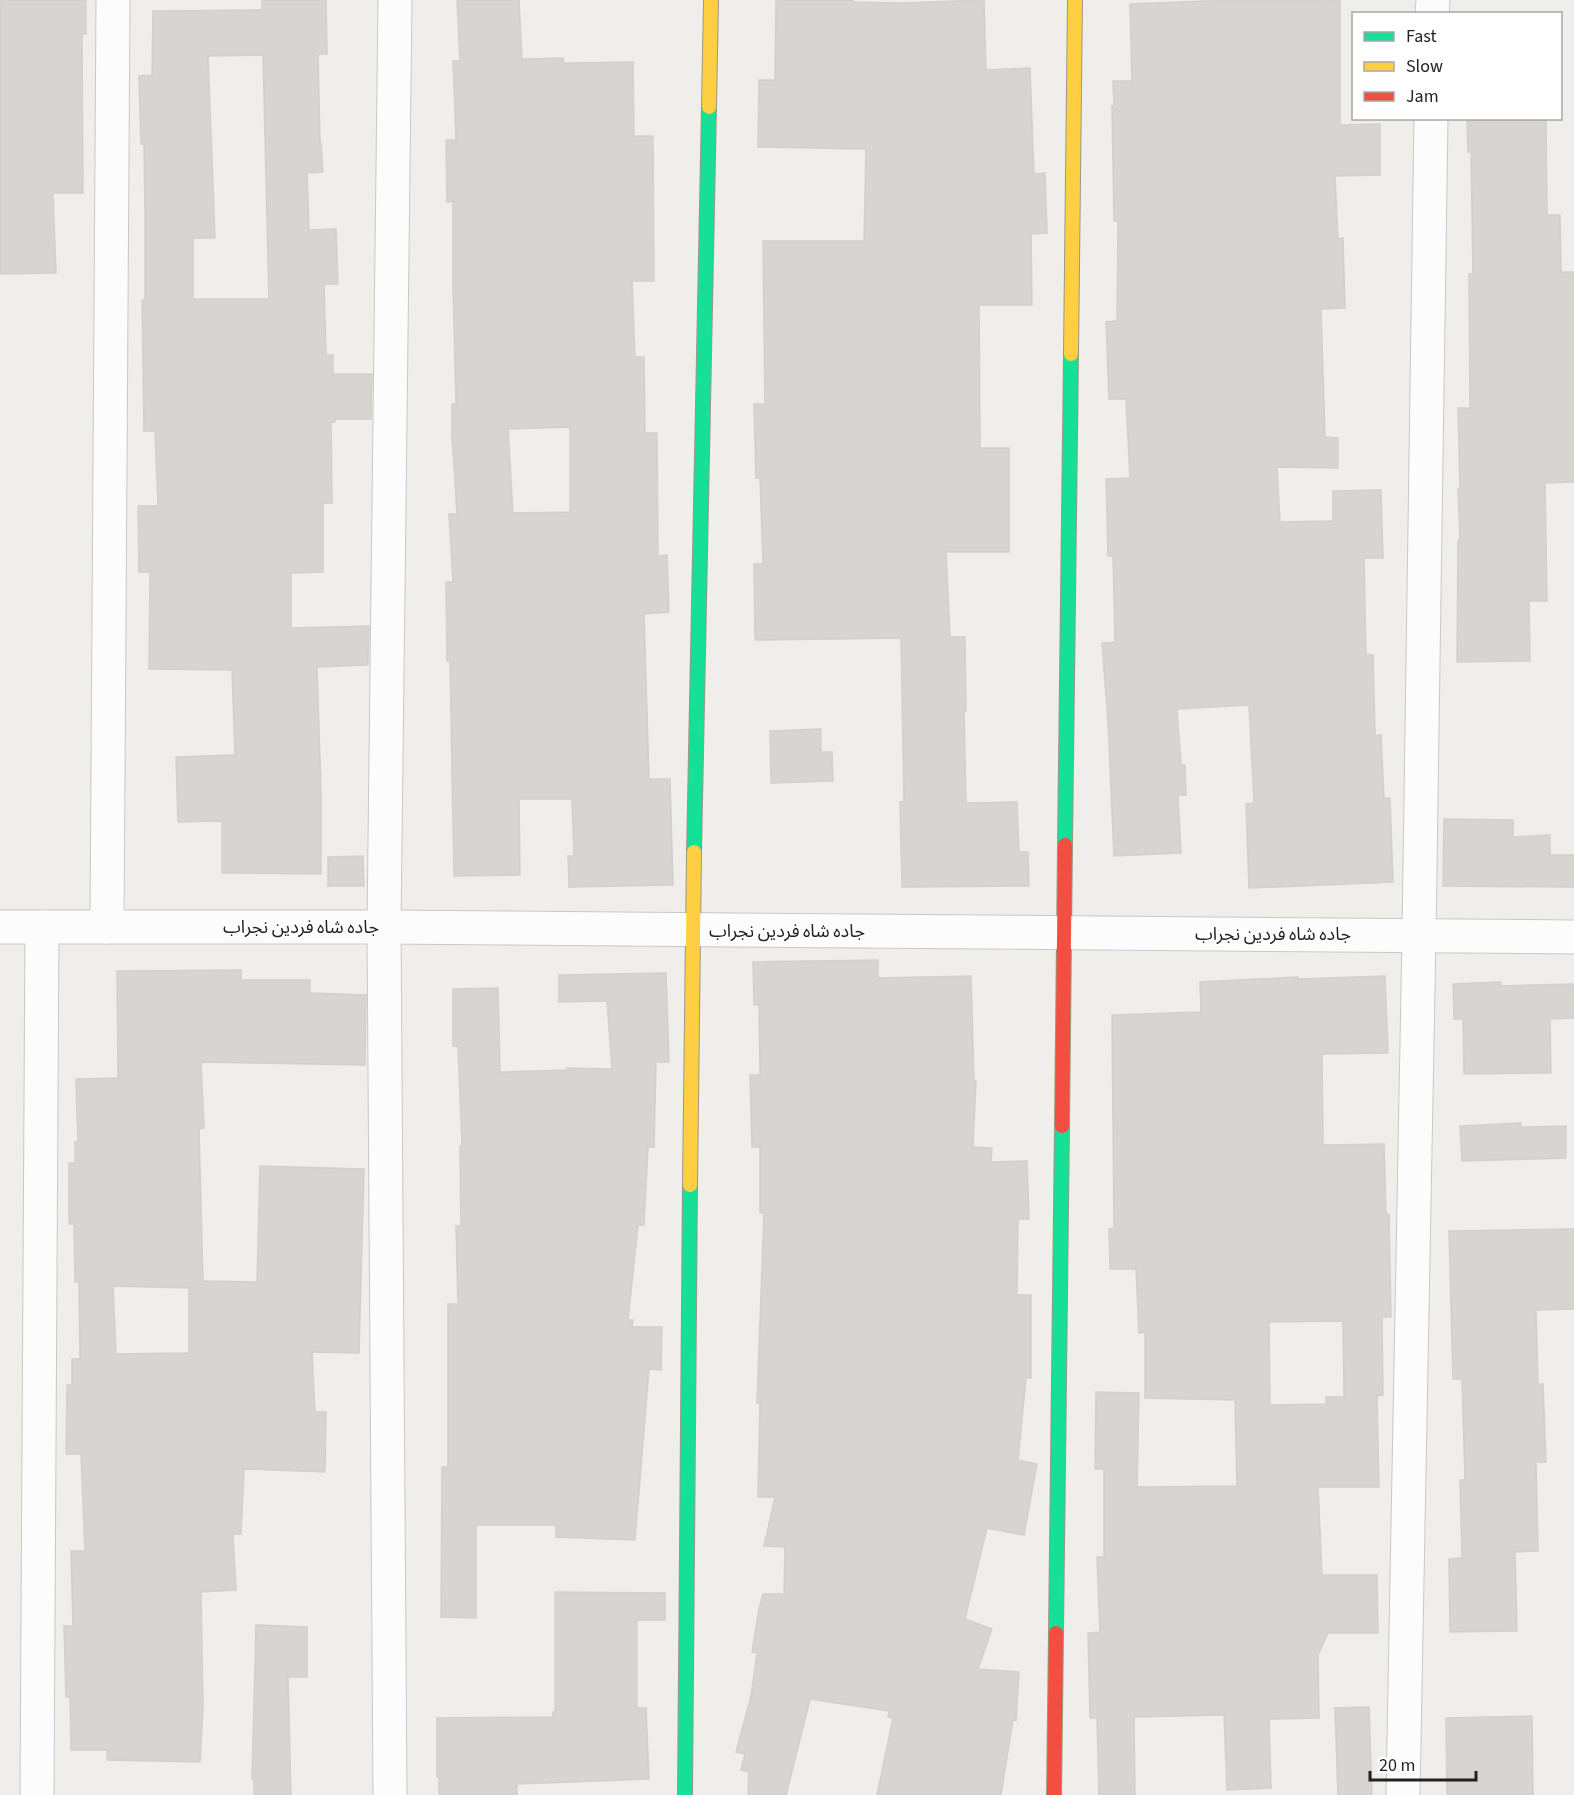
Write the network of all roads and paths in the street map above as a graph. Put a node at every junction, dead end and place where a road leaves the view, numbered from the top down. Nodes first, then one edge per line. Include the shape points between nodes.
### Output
1 (113, 0) edge
2 (395, 0) edge
3 (711, 0) edge
4 (1075, 0) edge
5 (1431, 120) edge
6 (0, 927) edge
7 (42, 927) junction
8 (107, 927) junction
9 (384, 927) junction
10 (692, 930) junction
11 (1063, 933) junction
12 (1419, 936) junction
13 (1574, 937) edge
14 (37, 1795) edge
15 (390, 1795) edge
16 (685, 1795) edge
17 (1054, 1795) edge
18 (1403, 1795) edge

1 - 8 street
2 - 9 street
3 - 10 street
4 - 11 street
5 - 12 street
6 - 7 street, جاده شاه فردین نجراب
7 - 8 street, جاده شاه فردین نجراب
7 - 14 street
8 - 9 street, جاده شاه فردین نجراب
9 - 10 street, جاده شاه فردین نجراب
9 - 15 street
10 - 11 street, جاده شاه فردین نجراب
10 - 16 street
11 - 12 street, جاده شاه فردین نجراب
11 - 17 street
12 - 13 street, جاده شاه فردین نجراب
12 - 18 street

